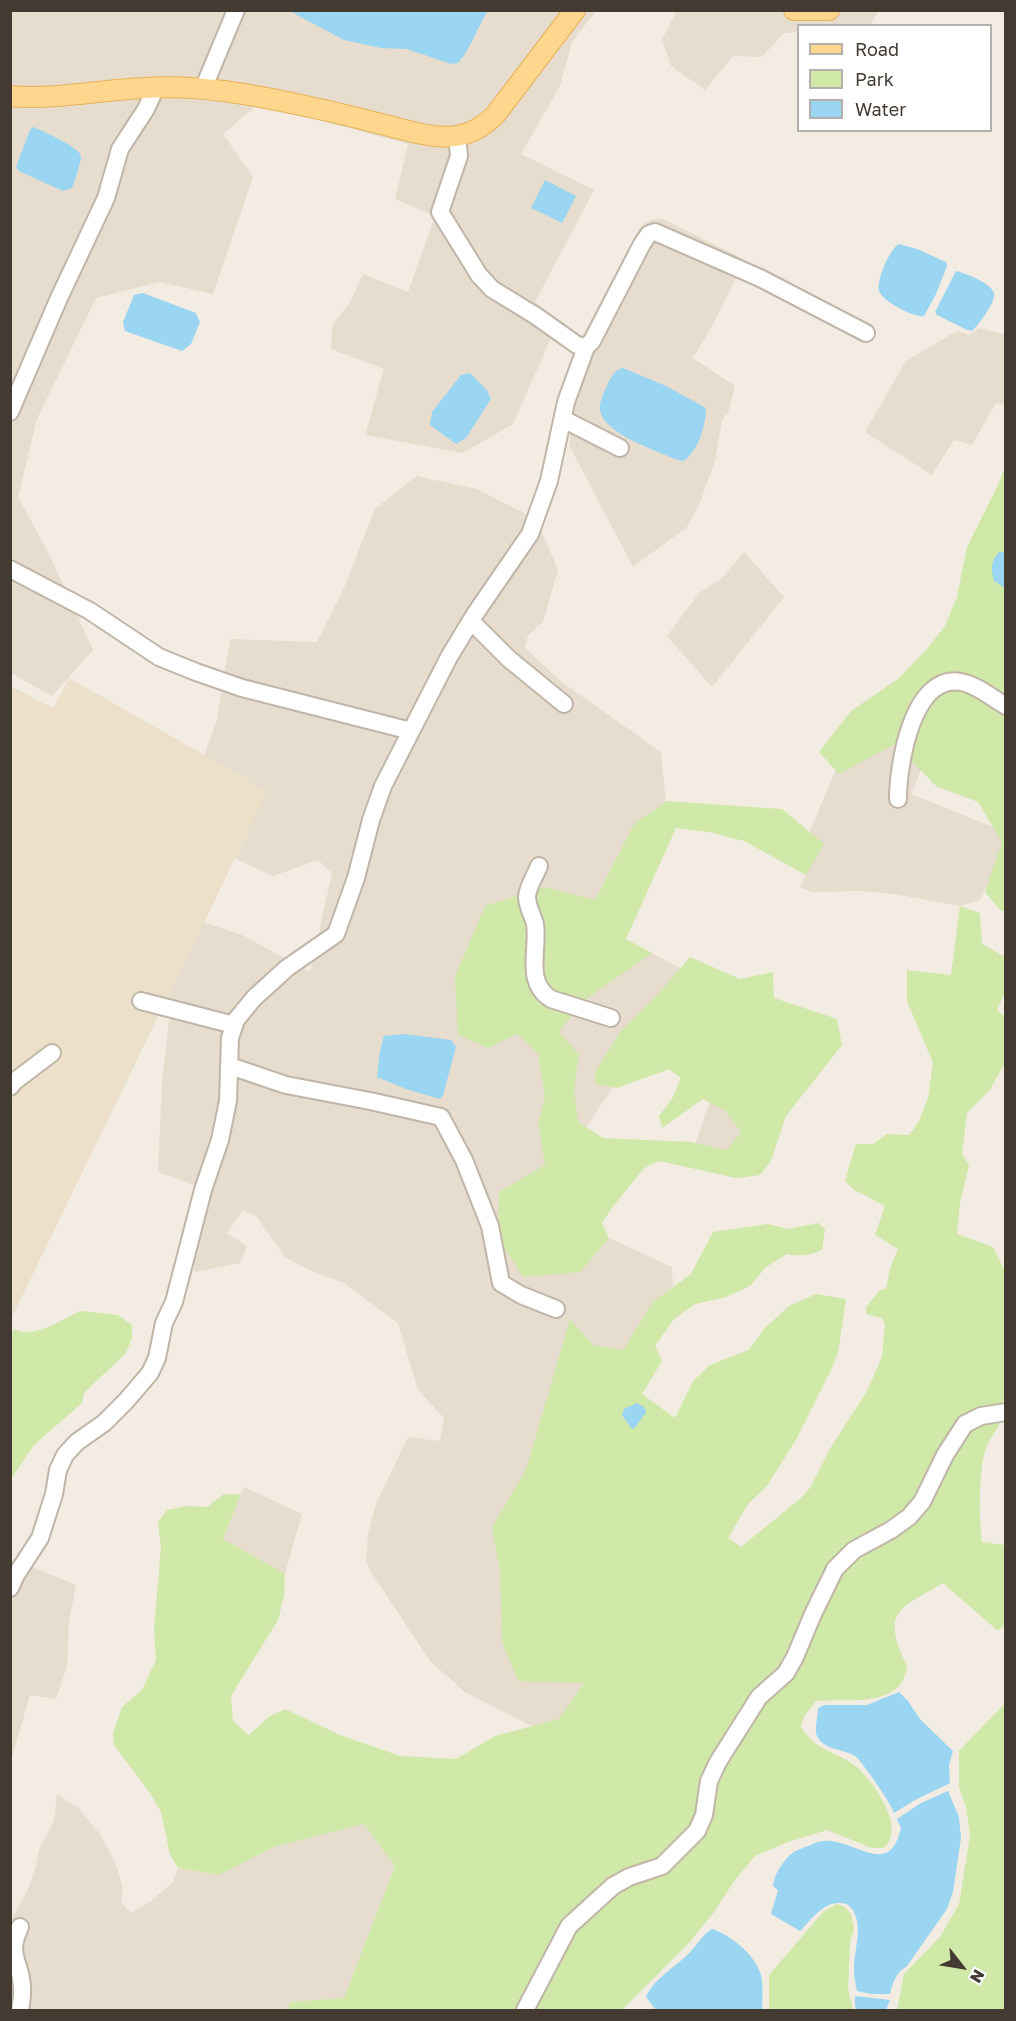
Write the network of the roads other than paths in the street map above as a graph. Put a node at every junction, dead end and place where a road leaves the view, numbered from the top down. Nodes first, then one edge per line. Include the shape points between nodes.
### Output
1 (236, 10) edge
2 (575, 10) edge
3 (794, 10) edge
4 (829, 10) edge
5 (156, 87) junction
6 (203, 88) junction
7 (10, 96) edge
8 (457, 136) junction
9 (866, 333) dead end
10 (586, 347) junction
11 (10, 412) edge
12 (563, 419) junction
13 (620, 448) dead end
14 (10, 569) edge
15 (471, 621) junction
16 (564, 704) dead end
17 (1005, 706) edge
18 (411, 731) junction
19 (898, 799) dead end
20 (539, 866) dead end
21 (141, 1001) dead end
22 (611, 1018) dead end
23 (234, 1025) junction
24 (52, 1053) dead end
25 (230, 1066) junction
26 (10, 1087) edge
27 (556, 1309) dead end
28 (1005, 1412) edge
29 (10, 1588) edge
30 (20, 1927) dead end
31 (20, 2010) edge
32 (525, 2010) edge

1 - 6 street
2 - 8 main road via 487,124
3 - 4 main road
5 - 6 main road
5 - 7 main road
5 - 11 street via 120,149 106,198
6 - 8 main road via 313,107 428,136
8 - 10 street via 459,156 440,212 492,289 577,345
9 - 10 street via 760,278 655,232 642,244
10 - 12 street
12 - 13 street
12 - 15 street via 549,481 530,534
14 - 18 street via 90,611 159,657 195,672 242,688
15 - 16 street via 509,659
15 - 18 street
17 - 19 street via 962,682 942,684 925,695 906,744
18 - 23 street via 383,786 336,934 286,968 254,998
20 - 22 street via 527,896 535,926 536,984 550,999
21 - 23 street
23 - 25 street
24 - 26 street
25 - 27 street via 286,1085 441,1118 464,1160 490,1226 501,1283
25 - 29 street via 220,1140 157,1358 126,1401 65,1455 40,1538
28 - 32 street via 981,1416 965,1424 922,1502 909,1517 854,1550 835,1569 786,1672 759,1697 718,1762 709,1781 704,1815 697,1831 662,1866 613,1886 569,1926
30 - 31 street via 13,1942 22,1986

